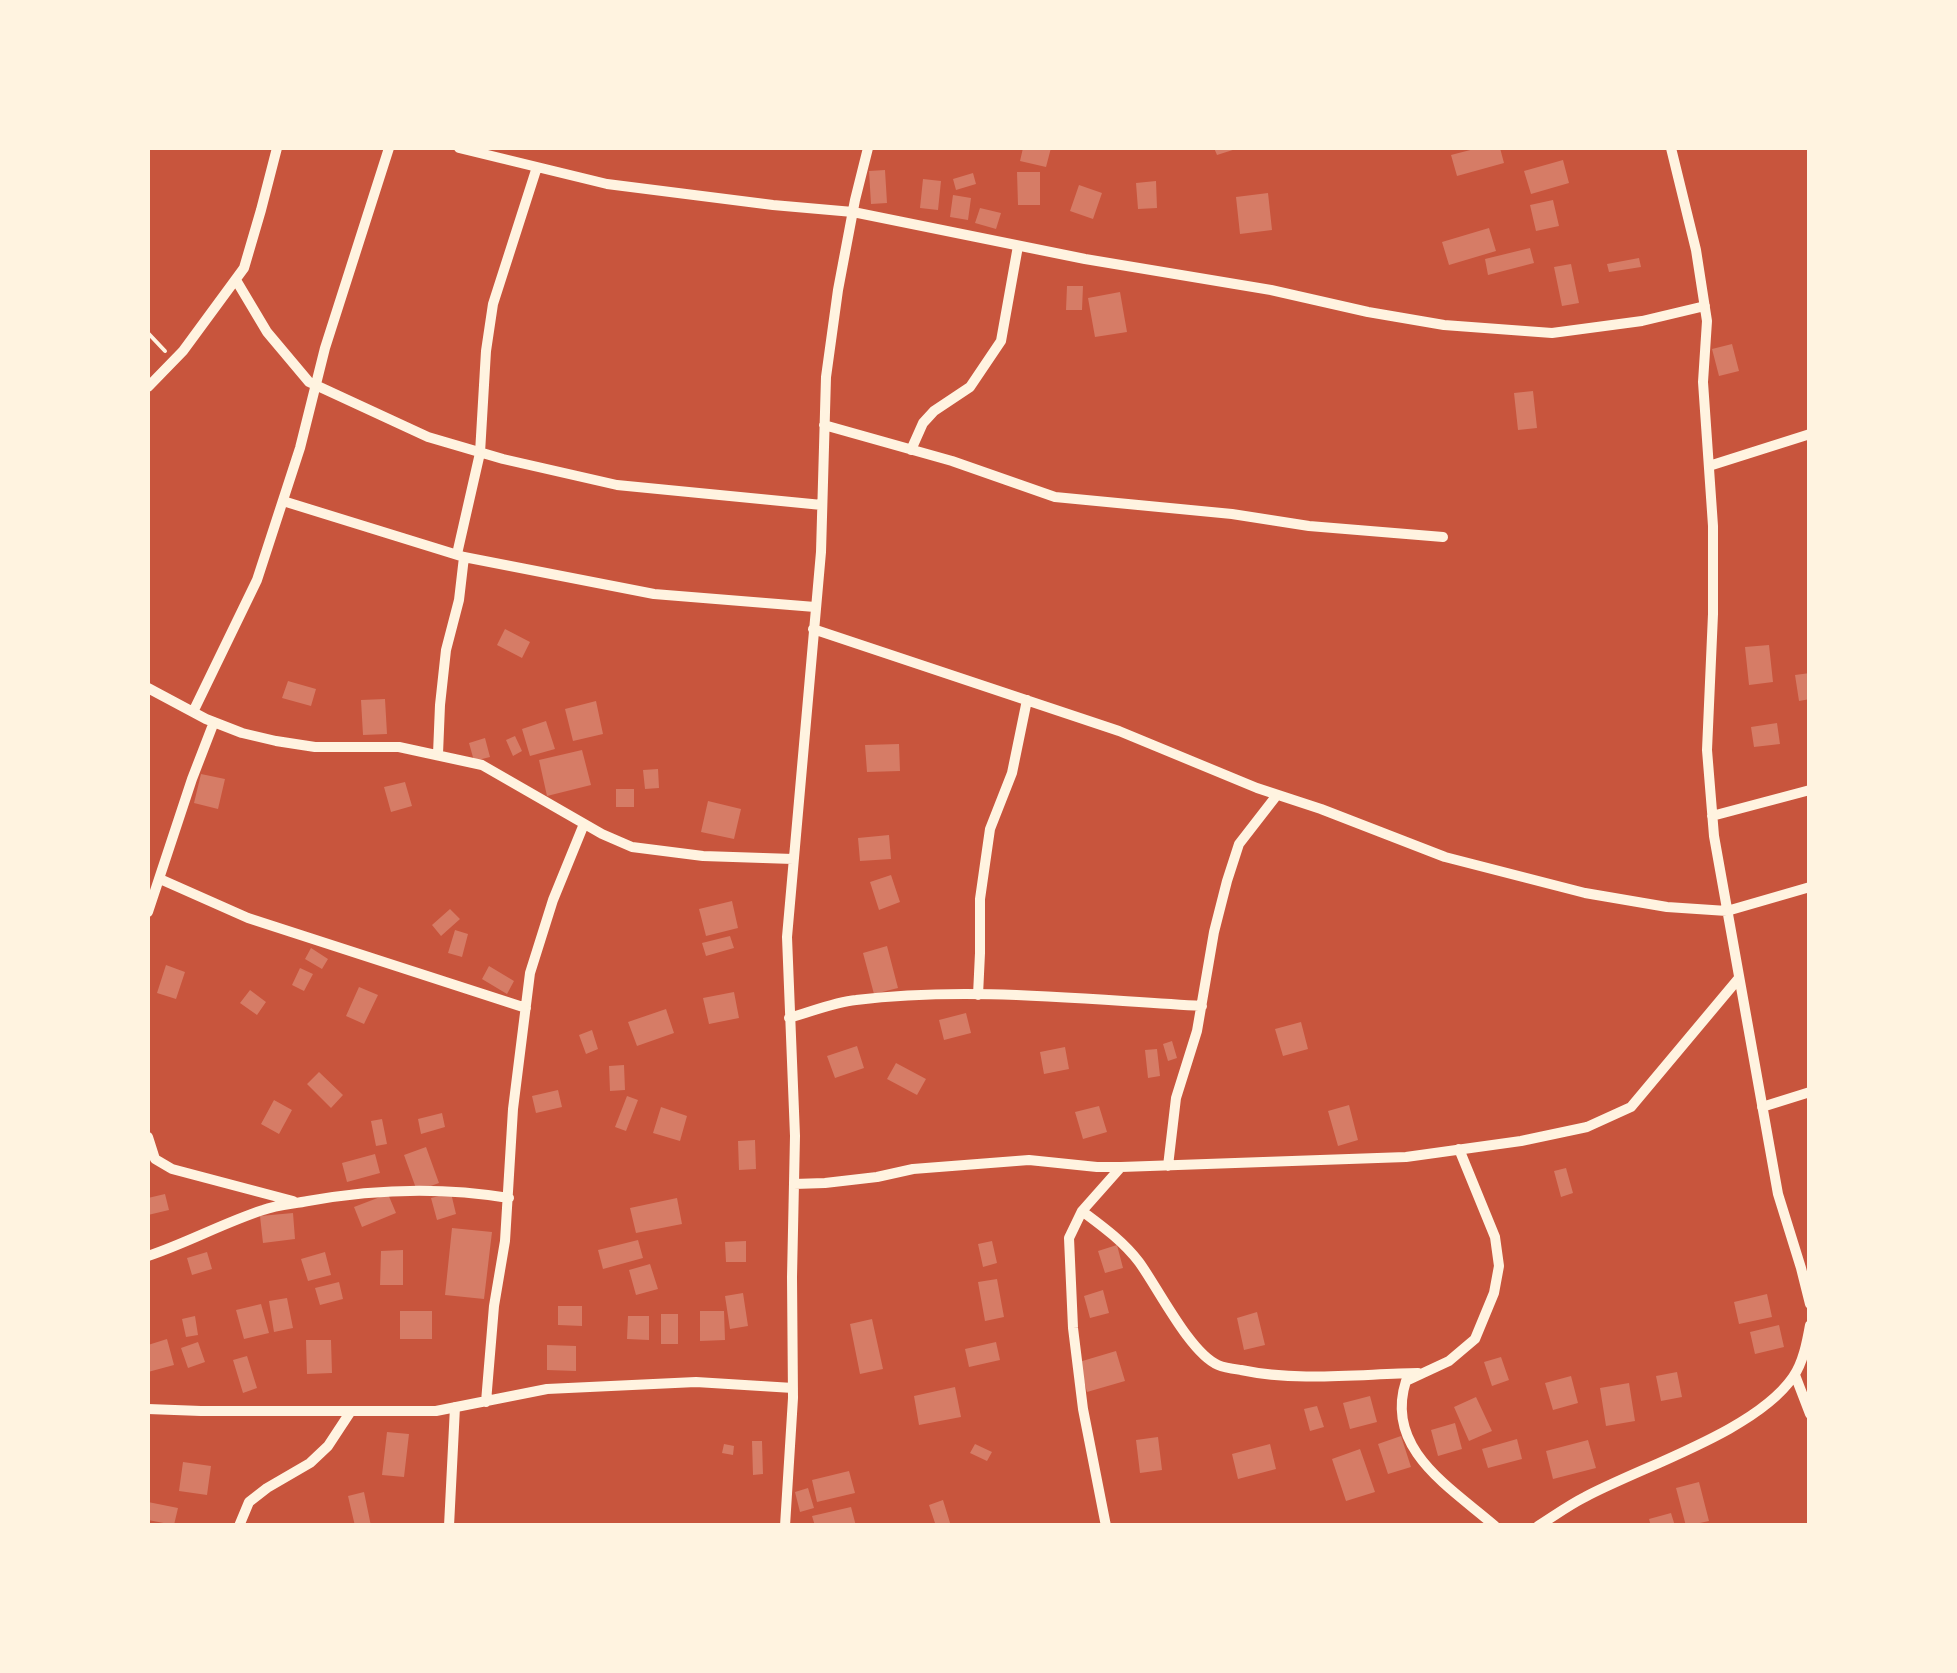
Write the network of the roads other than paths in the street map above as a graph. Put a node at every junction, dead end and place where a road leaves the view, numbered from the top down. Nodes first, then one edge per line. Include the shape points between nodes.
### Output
1 (276, 148) edge
2 (389, 148) edge
3 (459, 148) edge
4 (868, 148) edge
5 (1670, 148) edge
6 (537, 167) junction
7 (853, 212) junction
8 (1018, 246) junction
9 (236, 280) junction
10 (1705, 306) junction
11 (316, 384) junction
12 (148, 387) edge
13 (824, 424) junction
14 (1810, 434) edge
15 (911, 450) junction
16 (480, 453) junction
17 (1709, 466) junction
18 (283, 502) junction
19 (822, 505) junction
20 (1443, 536) dead end
21 (460, 555) junction
22 (815, 607) junction
23 (813, 630) junction
24 (148, 688) edge
25 (1028, 700) junction
26 (193, 712) junction
27 (214, 722) junction
28 (438, 754) junction
29 (1810, 790) edge
30 (1277, 795) junction
31 (1712, 816) junction
32 (584, 824) junction
33 (793, 859) junction
34 (155, 883) edge
35 (1810, 887) edge
36 (1727, 911) junction
37 (148, 912) edge
38 (1739, 978) junction
39 (978, 995) junction
40 (1202, 1006) junction
41 (526, 1008) junction
42 (789, 1018) junction
43 (1810, 1092) edge
44 (1762, 1108) junction
45 (148, 1137) edge
46 (1460, 1150) junction
47 (1168, 1166) junction
48 (1121, 1167) junction
49 (794, 1184) junction
50 (509, 1198) junction
51 (298, 1203) junction
52 (1082, 1210) junction
53 (148, 1256) edge
54 (1810, 1304) edge
55 (1810, 1326) edge
56 (1423, 1373) junction
57 (1795, 1375) junction
58 (793, 1388) junction
59 (486, 1402) junction
60 (455, 1407) junction
61 (148, 1409) edge
62 (351, 1411) junction
63 (1810, 1414) edge
64 (240, 1526) edge
65 (449, 1526) edge
66 (786, 1526) edge
67 (1106, 1526) edge
68 (1495, 1526) edge
69 (1538, 1526) edge

1 - 9 street
2 - 11 street
3 - 6 street
4 - 7 street
5 - 10 street
6 - 7 street via 607,184
6 - 16 street via 493,304
7 - 8 street
7 - 13 street
8 - 10 street via 1444,325 1552,333
8 - 15 street via 1001,341 970,387 923,423
9 - 11 street via 267,332
9 - 12 street
10 - 17 street
11 - 16 street via 428,437
11 - 18 street
13 - 15 street
13 - 19 street
14 - 17 street
15 - 20 street via 1055,498
16 - 19 street via 616,485
16 - 21 street
17 - 31 street
18 - 21 street
18 - 26 street via 257,580
19 - 22 street
21 - 22 street via 654,594
21 - 28 street
22 - 23 street
23 - 25 street
23 - 33 street
24 - 26 street
25 - 30 street
25 - 39 street via 990,829
26 - 27 street
27 - 28 street via 315,747
27 - 34 street
28 - 32 street via 482,765
29 - 31 street
30 - 36 street via 1445,857 1585,894
30 - 40 street via 1239,844
31 - 36 street
32 - 33 street via 632,847
32 - 41 street via 530,972
33 - 42 street
34 - 37 street
34 - 41 street
35 - 36 street
36 - 38 street
38 - 44 street
38 - 46 street via 1631,1107 1587,1127
39 - 40 street
39 - 42 street via 852,1000
40 - 47 street via 1176,1098
41 - 50 street
42 - 49 street
43 - 44 street
44 - 54 street
45 - 51 street via 155,1159 172,1170
46 - 47 street
46 - 56 street via 1495,1237 1494,1294 1475,1339
47 - 48 street
48 - 49 street via 1030,1160
48 - 52 street
49 - 58 street
50 - 51 street via 365,1192
50 - 59 street
51 - 53 street via 266,1209
52 - 56 street via 1138,1261 1217,1365 1257,1374
52 - 67 street via 1068,1238 1073,1328
55 - 57 street
56 - 68 street via 1406,1381 1400,1399 1410,1445
57 - 63 street
57 - 69 street via 1736,1425
58 - 59 street via 696,1382 547,1388
58 - 66 street
59 - 60 street
60 - 62 street
60 - 65 street
61 - 62 street
62 - 64 street via 310,1463 249,1502

